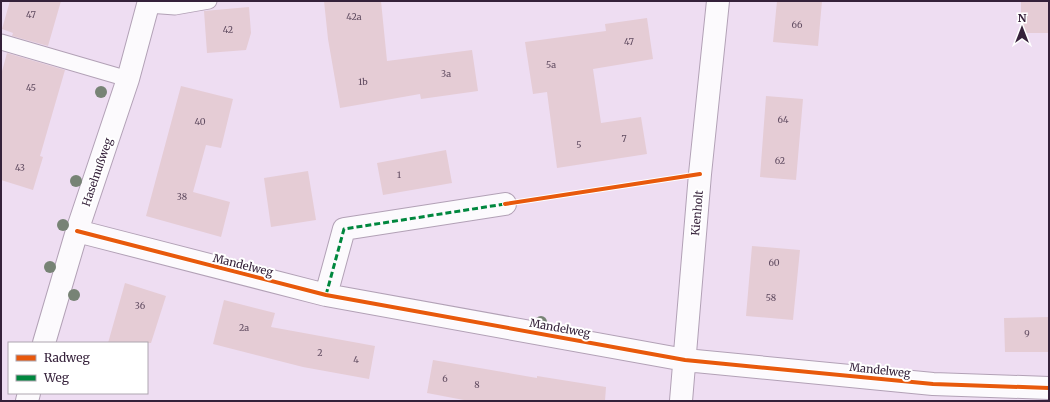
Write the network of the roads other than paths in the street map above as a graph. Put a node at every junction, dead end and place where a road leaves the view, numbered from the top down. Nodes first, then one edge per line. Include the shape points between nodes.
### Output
1 (209, 1) edge
2 (718, 1) edge
3 (149, 3) edge
4 (1, 42) edge
5 (128, 79) junction
6 (505, 204) dead end
7 (77, 231) junction
8 (326, 295) junction
9 (44, 342) edge
10 (685, 360) junction
11 (1049, 388) edge
12 (681, 401) edge

1 - 3 lane via 175,7
2 - 10 street, Kienholt via 700,174
3 - 5 street, Haselnußweg
4 - 5 lane
5 - 7 street, Haselnußweg
6 - 8 street via 344,229
7 - 8 street, Mandelweg
7 - 9 street, Haselnußweg
8 - 10 street, Mandelweg
10 - 11 street, Mandelweg via 933,384
10 - 12 street, Kienholt

